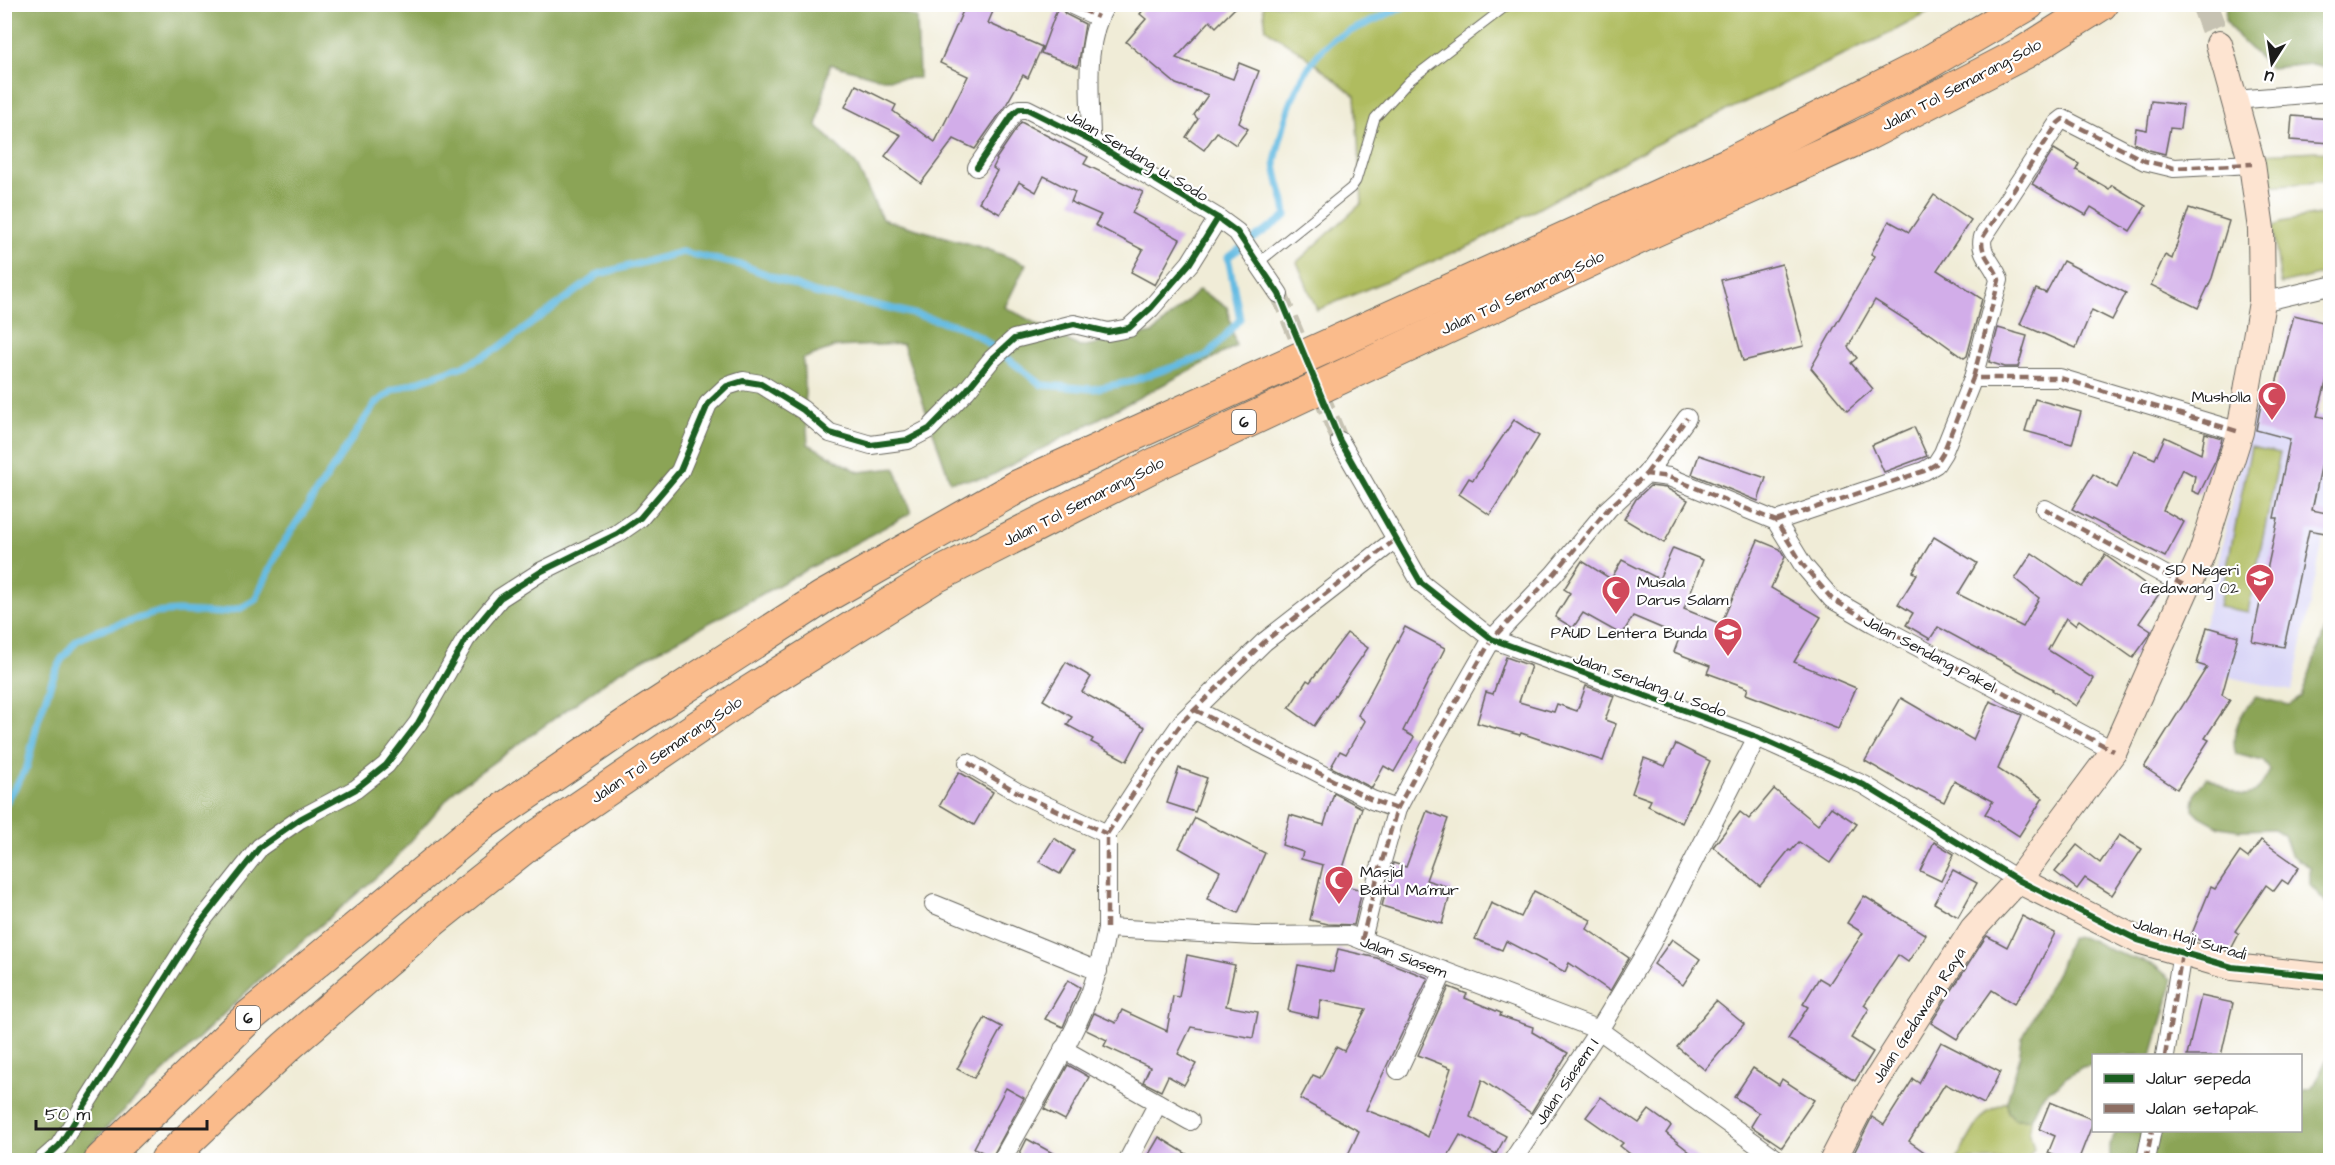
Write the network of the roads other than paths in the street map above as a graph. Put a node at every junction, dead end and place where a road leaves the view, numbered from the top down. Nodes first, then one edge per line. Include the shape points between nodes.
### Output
1 (1070, 4) edge
2 (1509, 4) edge
3 (2028, 4) edge
4 (2101, 4) edge
5 (1102, 11) edge
6 (2219, 44) tunnel mouth
7 (2331, 92) edge
8 (2235, 100) junction
9 (1091, 141) junction
10 (2252, 164) junction
11 (977, 167) dead end
12 (1218, 218) junction
13 (1255, 258) junction
14 (2331, 286) edge
15 (1279, 294) tunnel mouth
16 (2262, 302) junction
17 (1973, 378) junction
18 (1687, 418) dead end
19 (2240, 432) junction
20 (1340, 441) tunnel mouth
21 (1646, 474) junction
22 (2045, 509) dead end
23 (1776, 520) junction
24 (1396, 539) junction
25 (2187, 587) junction
26 (1492, 639) junction
27 (1195, 710) junction
28 (1757, 737) junction
29 (2114, 751) junction
30 (968, 764) dead end
31 (1397, 809) junction
32 (1107, 834) junction
33 (2018, 880) junction
34 (934, 904) dead end
35 (1107, 928) junction
36 (1362, 940) junction
37 (2181, 953) junction
38 (1098, 971) junction
39 (1444, 971) junction
40 (2331, 977) edge
41 (1599, 1030) junction
42 (1063, 1049) junction
43 (2165, 1054) edge
44 (1398, 1070) dead end
45 (1158, 1103) junction
46 (1190, 1121) dead end
47 (2152, 1132) edge
48 (43, 1161) edge
49 (101, 1161) edge
50 (167, 1161) edge
51 (1002, 1161) edge
52 (1128, 1161) edge
53 (1513, 1161) edge
54 (1778, 1161) edge
55 (1833, 1161) edge
56 (2146, 1161) edge

1 - 5 street
2 - 13 lane via 1410,80 1372,123 1351,188
3 - 49 highway, Jalan Tol Semarang–Solo / 6 via 1924,66 1729,164 1017,487 822,598 482,824 249,1017
4 - 50 highway, Jalan Tol Semarang–Solo / 6 via 2025,52 1863,136 1156,464 932,578 745,695 537,837 286,1047
5 - 9 street, Jalan Sendang U. Sodo via 1092,41
6 - 8 street, Jalan Gedawang Raya
7 - 8 street
8 - 10 street, Jalan Gedawang Raya
9 - 11 street, Jalan Sendang U. Sodo via 1055,121 1019,109
9 - 12 street, Jalan Sendang U. Sodo
10 - 16 street, Jalan Gedawang Raya via 2261,229
10 - 17 street via 2174,168 2145,161 2063,119 1983,237 1984,255 1999,280
12 - 13 street, Jalan Sendang U. Sodo via 1237,232
12 - 48 street via 1190,263 1130,328 1108,332 1074,324 1014,339 929,429 908,440 871,445 830,433 803,410 761,384 743,381 727,386 708,404 680,471 640,518 500,598 466,639 418,723 386,765 356,789 300,819 260,847 200,923 59,1146
13 - 15 street, Jalan Sendang U. Sodo
14 - 16 street
16 - 19 street, Jalan Gedawang Raya
17 - 19 street via 2060,378
17 - 23 street via 1936,464
18 - 21 street
19 - 25 street, Jalan Gedawang Raya via 2202,553
20 - 24 street, Jalan Sendang U. Sodo
21 - 23 street via 1669,477
21 - 26 street via 1608,509
22 - 25 street
23 - 29 street, Jalan Sendang Pakel via 1803,565 1833,599
24 - 26 street, Jalan Sendang U. Sodo via 1421,583
24 - 27 street via 1264,642
25 - 29 street, Jalan Gedawang Raya
26 - 28 street, Jalan Sendang U. Sodo
26 - 31 street
27 - 31 street
27 - 32 street
28 - 33 street, Jalan Sendang U. Sodo via 1863,785
28 - 41 street, Jalan Siasem I via 1652,942
29 - 33 street, Jalan Gedawang Raya
30 - 32 street
31 - 36 street
32 - 35 street
33 - 37 street, Jalan Haji Suradi via 2138,940
33 - 55 street, Jalan Gedawang Raya via 1973,929 1864,1100
34 - 38 street
35 - 36 street, Jalan Siasem via 1256,936 1349,935
35 - 38 street
36 - 39 street, Jalan Siasem
37 - 40 street, Jalan Haji Suradi via 2232,967
37 - 43 street
38 - 42 street
39 - 41 street, Jalan Siasem
39 - 44 street
41 - 53 street, Jalan Siasem I
41 - 54 street, Jalan Siasem
42 - 45 street
42 - 51 street
45 - 46 street
45 - 52 street
47 - 56 street

